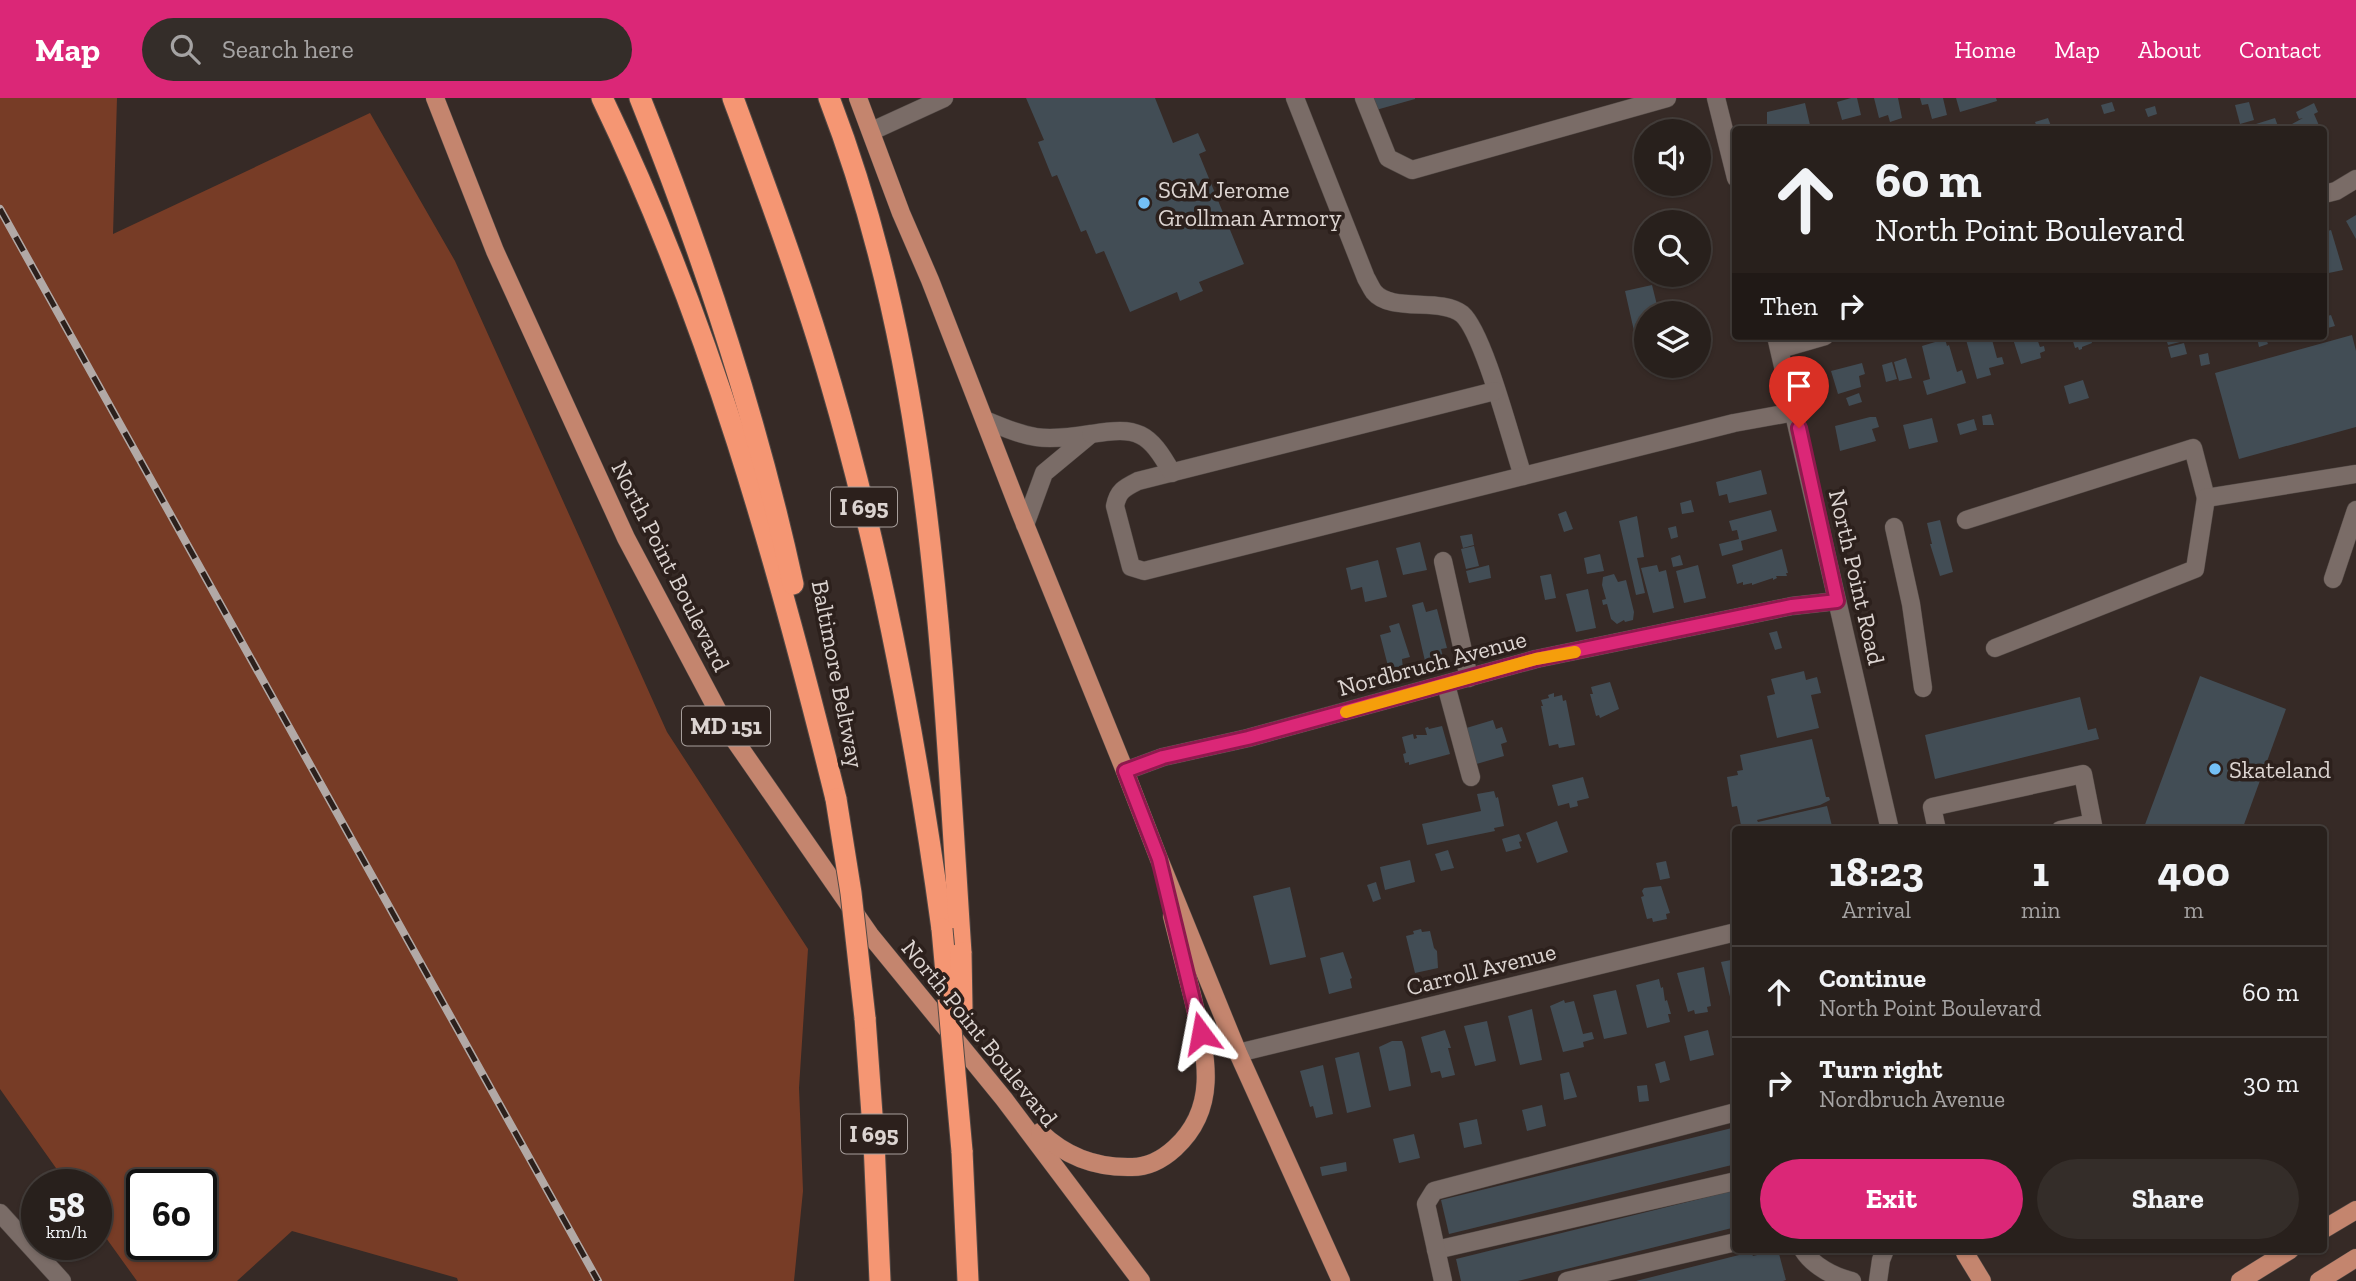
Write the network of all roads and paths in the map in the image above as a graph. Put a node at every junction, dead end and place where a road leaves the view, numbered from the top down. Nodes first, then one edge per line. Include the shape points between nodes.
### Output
1 (435, 98) edge
2 (601, 98) edge
3 (640, 98) edge
4 (733, 98) edge
5 (829, 98) edge
6 (858, 98) edge
7 (944, 98) edge
8 (1295, 98) edge
9 (1364, 98) edge
10 (1667, 98) edge
11 (1716, 98) edge
12 (872, 131) junction
13 (1732, 162) edge
14 (2356, 179) edge
15 (2327, 193) edge
16 (1798, 340) edge
17 (1778, 343) edge
18 (1495, 391) junction
19 (1795, 412) junction
20 (985, 420) junction
21 (1091, 434) junction
22 (1172, 473) junction
23 (2356, 474) edge
24 (1523, 476) junction
25 (2206, 498) junction
26 (2356, 510) edge
27 (1966, 520) dead end
28 (1025, 525) junction
29 (1894, 527) dead end
30 (1443, 561) dead end
31 (2333, 579) dead end
32 (1837, 601) junction
33 (1995, 648) dead end
34 (1469, 678) junction
35 (1446, 685) junction
36 (1923, 688) dead end
37 (1125, 771) junction
38 (1471, 777) dead end
39 (836, 799) junction
40 (1889, 826) edge
41 (1936, 826) edge
42 (2093, 826) edge
43 (1159, 859) junction
44 (1732, 933) edge
45 (1238, 1053) junction
46 (1004, 1099) junction
47 (1732, 1113) edge
48 (962, 1151) junction
49 (1732, 1182) edge
50 (2356, 1210) edge
51 (0, 1213) edge
52 (2327, 1227) edge
53 (1732, 1243) edge
54 (1436, 1250) junction
55 (1805, 1253) edge
56 (1884, 1253) edge
57 (1965, 1253) edge
58 (1966, 1253) edge
59 (2285, 1253) edge
60 (2356, 1258) edge
61 (2343, 1275) edge
62 (62, 1281) edge
63 (879, 1281) edge
64 (968, 1281) edge
65 (1141, 1281) edge
66 (1341, 1281) edge
67 (1443, 1281) edge
68 (1567, 1281) edge
69 (1852, 1281) edge
70 (1878, 1281) edge
71 (1971, 1281) edge
72 (1982, 1281) edge
73 (2240, 1281) edge
74 (2319, 1281) edge

1 - 46 main road, North Point Boulevard / MD 151 via 495,251 626,538 729,732 870,935
2 - 39 highway via 677,269 732,419
3 - 39 highway, Baltimore Beltway / I 695 via 707,279 749,414 786,551
4 - 48 highway, I 695, bridge via 789,247 868,521 923,799 942,929
5 - 48 highway, bridge via 845,139 892,311 920,461 937,619 961,953
6 - 12 main road
7 - 12 street
8 - 18 street via 1375,294 1386,301 1452,309 1464,315 1481,344
9 - 10 street via 1388,158 1412,170
11 - 13 street
12 - 20 main road
14 - 15 street
16 - 17 street
17 - 19 street, North Point Road
18 - 22 street
18 - 24 street
19 - 24 street
19 - 32 street, North Point Road
20 - 21 street via 1039,439
20 - 28 main road
21 - 22 street via 1119,429 1140,435 1158,447
21 - 28 street via 1044,473
22 - 24 street via 1138,481 1117,496 1115,506 1132,568 1144,571
23 - 25 street
25 - 27 street via 2193,448
25 - 33 street via 2195,569
26 - 31 street
28 - 37 main road
29 - 36 street
30 - 34 street
32 - 34 street, Nordbruch Avenue via 1792,606 1536,659
32 - 40 street, North Point Road
34 - 35 street, Nordbruch Avenue
35 - 37 street, Nordbruch Avenue via 1163,757
35 - 38 street
37 - 43 main road
39 - 63 highway, Baltimore Beltway / I 695, bridge via 865,1018
41 - 42 street via 1932,807 2083,774
43 - 45 main road
43 - 46 main road via 1207,1071 1204,1099 1192,1129 1154,1163 1116,1168 1077,1158 1053,1145
44 - 45 street, Carroll Avenue
45 - 66 main road
46 - 65 main road, North Point Boulevard / MD 151
47 - 54 street via 1434,1191 1426,1204
48 - 64 highway, I 695
49 - 54 street
50 - 52 main road
51 - 62 street
53 - 68 street
54 - 67 street
55 - 69 street via 1809,1260
56 - 70 street
57 - 71 street
58 - 72 main road
59 - 73 main road
60 - 61 main road
61 - 74 main road

